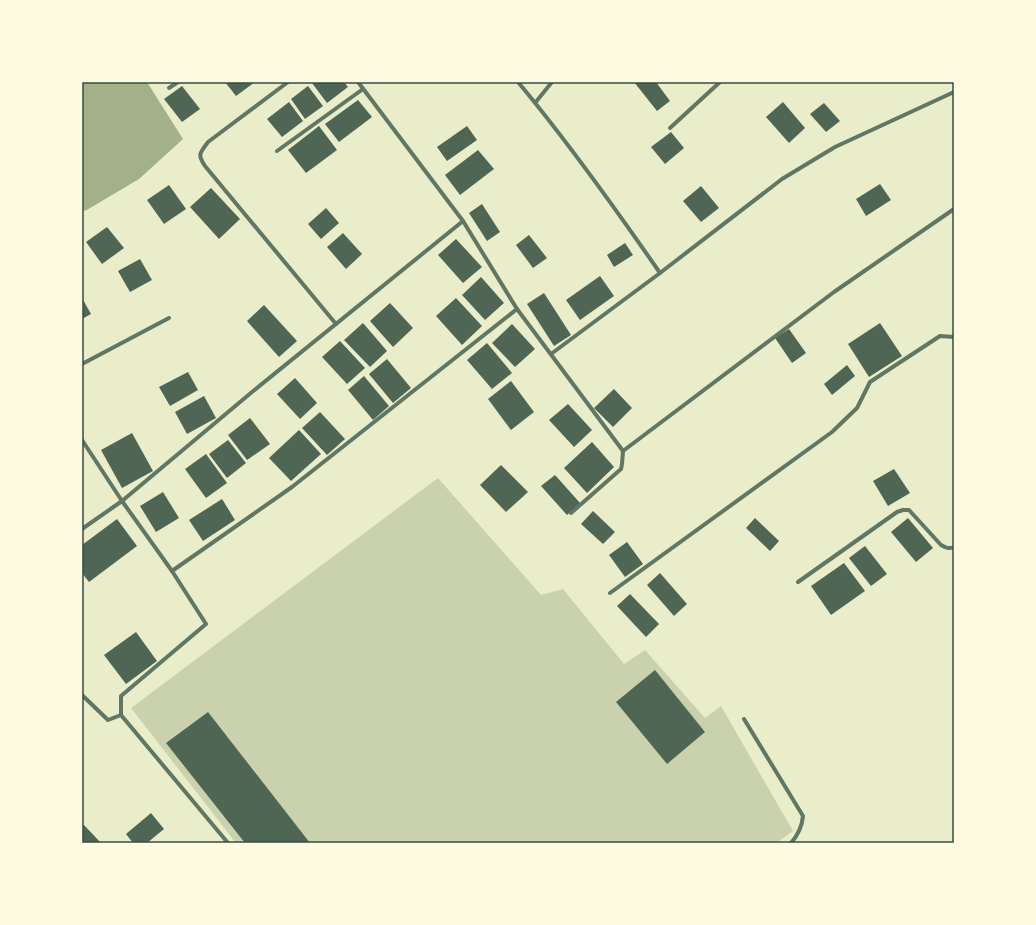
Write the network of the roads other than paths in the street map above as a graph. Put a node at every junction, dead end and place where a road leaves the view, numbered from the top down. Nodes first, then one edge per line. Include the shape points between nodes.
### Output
1 (178, 82) edge
2 (288, 82) edge
3 (358, 82) edge
4 (518, 82) edge
5 (552, 82) edge
6 (720, 82) edge
7 (169, 88) dead end
8 (363, 89) junction
9 (954, 92) edge
10 (535, 103) junction
11 (670, 128) dead end
12 (277, 151) dead end
13 (954, 209) edge
14 (463, 221) junction
15 (660, 273) junction
16 (517, 309) junction
17 (169, 318) dead end
18 (336, 324) junction
19 (954, 337) edge
20 (550, 354) junction
21 (82, 364) edge
22 (82, 440) edge
23 (622, 452) junction
24 (122, 501) junction
25 (571, 513) dead end
26 (82, 530) edge
27 (954, 547) edge
28 (172, 571) junction
29 (798, 582) dead end
30 (610, 593) dead end
31 (82, 695) edge
32 (121, 715) junction
33 (744, 719) dead end
34 (228, 843) edge
35 (791, 843) edge

1 - 7 street
2 - 18 street via 208,142 200,157
3 - 8 street
4 - 10 street
5 - 10 street
6 - 11 street
8 - 12 street
8 - 14 street
9 - 15 street via 835,147 782,179
10 - 15 street
13 - 23 street via 834,292
14 - 16 street
14 - 18 street
15 - 20 street
16 - 20 street
16 - 28 street via 292,487
17 - 21 street
18 - 24 street
19 - 30 street via 940,336 870,382 857,408 832,432
20 - 23 street
22 - 24 street
23 - 25 street via 621,469
24 - 26 street
24 - 28 street
27 - 29 street via 946,548 941,545 908,510 903,510
28 - 32 street via 206,624 121,696
31 - 32 street via 108,720
32 - 34 street
33 - 35 street via 803,816 802,825

